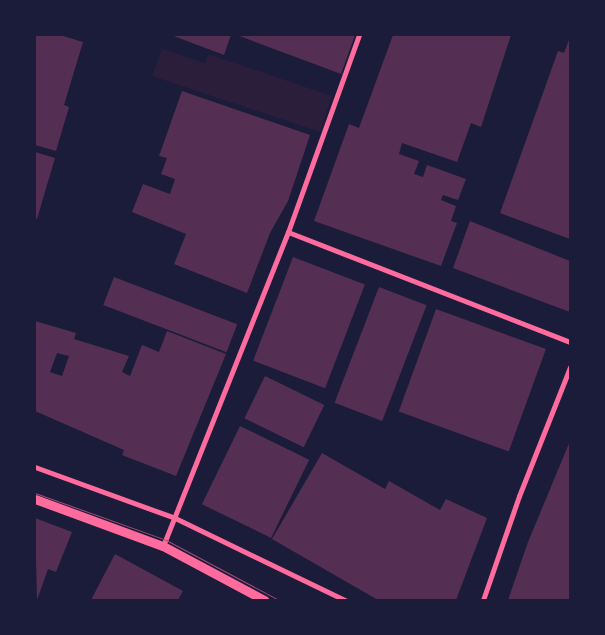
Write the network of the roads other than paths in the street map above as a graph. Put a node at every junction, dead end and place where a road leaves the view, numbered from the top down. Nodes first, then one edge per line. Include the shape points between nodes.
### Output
1 (359, 35) edge
2 (288, 232) junction
3 (570, 342) edge
4 (570, 367) edge
5 (35, 466) edge
6 (35, 499) edge
7 (175, 518) junction
8 (163, 546) junction
9 (264, 600) edge
10 (345, 600) edge
11 (483, 600) edge

1 - 2 street
2 - 3 street
2 - 7 street
4 - 11 street via 518,496
5 - 7 street
6 - 8 street
7 - 8 street
7 - 10 street
8 - 9 street

